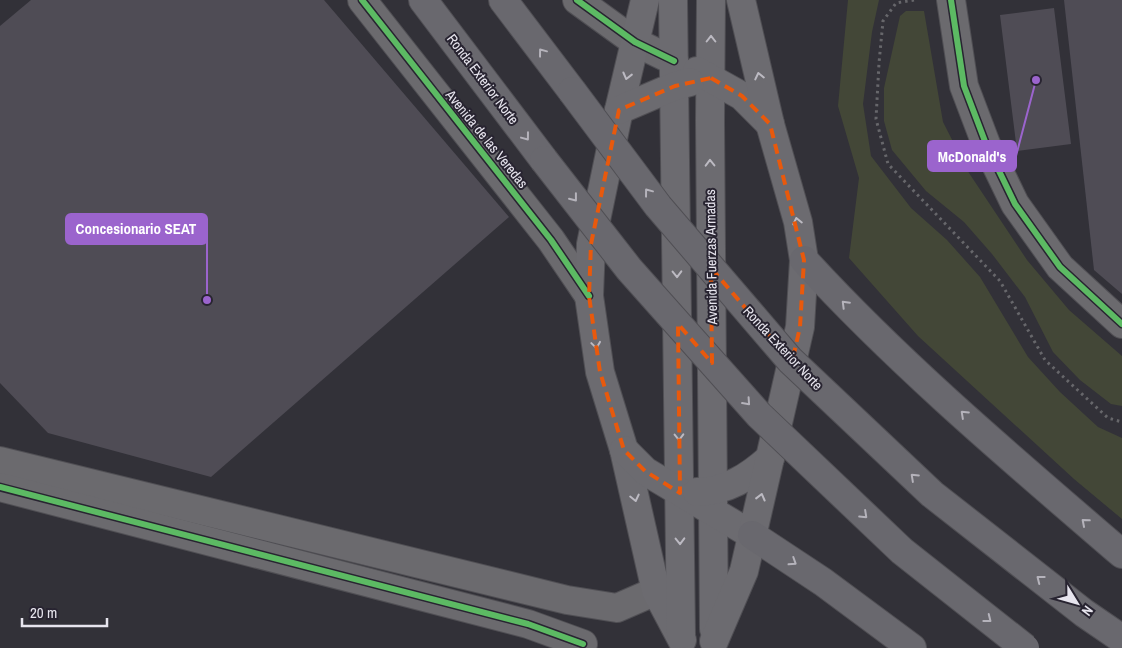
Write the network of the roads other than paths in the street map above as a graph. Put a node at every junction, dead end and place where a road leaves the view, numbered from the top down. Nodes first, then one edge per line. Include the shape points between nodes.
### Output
1 (362, 0) edge
2 (423, 0) edge
3 (503, 0) edge
4 (577, 0) edge
5 (645, 0) edge
6 (673, 0) edge
7 (711, 0) edge
8 (741, 0) edge
9 (951, 0) edge
10 (635, 42) junction
11 (674, 73) junction
12 (711, 78) junction
13 (619, 110) junction
14 (770, 124) junction
15 (804, 260) junction
16 (589, 296) junction
17 (1122, 324) edge
18 (624, 450) junction
19 (770, 458) junction
20 (0, 462) edge
21 (0, 487) edge
22 (680, 493) junction
23 (714, 502) junction
24 (752, 535) junction
25 (1122, 554) edge
26 (656, 591) junction
27 (567, 600) junction
28 (1122, 638) edge
29 (682, 644) edge
30 (714, 644) edge
31 (584, 646) edge
32 (912, 648) edge
33 (1025, 648) edge

1 - 16 street, Avenida de las Veredas via 551,240
2 -> 33 highway, Ronda Exterior Norte, bridge via 629,268 759,415 902,551
28 -> 3 highway, Ronda Exterior Norte, bridge via 1084,613 932,494 790,360 658,206
4 - 10 street
5 - 10 main road
6 - 11 main road
12 -> 7 main road, Avenida Fuerzas Armadas
14 -> 8 main road
9 - 17 street via 964,86 986,144 1015,204 1060,267
10 - 11 street
10 -> 13 main road
11 - 12 main road
11 - 13 main road
11 -> 22 main road
12 - 14 main road via 742,96
23 -> 12 main road, Avenida Fuerzas Armadas
13 - 16 main road via 591,244
15 -> 14 main road via 798,222
15 - 19 main road via 800,327
25 -> 15 highway via 922,376 844,303
16 -> 18 main road via 600,372
18 - 22 main road via 646,471
18 -> 26 main road
19 - 23 main road
24 -> 19 main road
20 - 27 street
21 - 31 street via 528,624
22 - 23 main road
22 -> 29 main road
23 - 24 main road
23 - 30 main road, Avenida Fuerzas Armadas
24 - 30 main road via 744,571
24 -> 32 highway via 823,582
26 - 27 street via 617,608
26 - 29 main road
27 - 31 street

